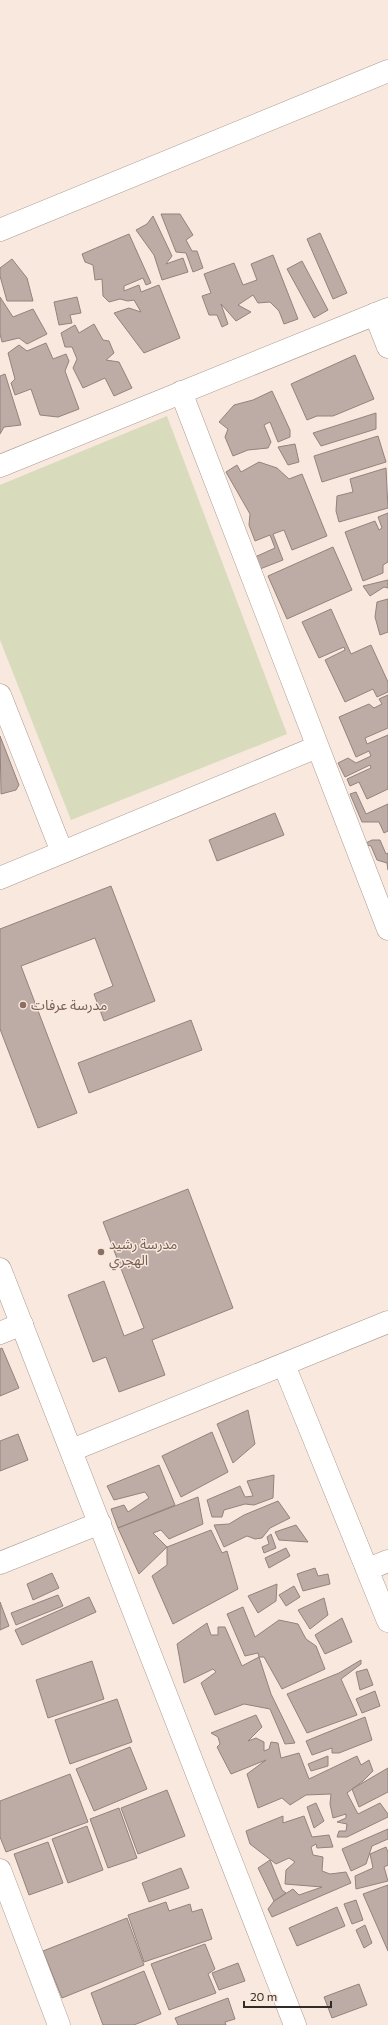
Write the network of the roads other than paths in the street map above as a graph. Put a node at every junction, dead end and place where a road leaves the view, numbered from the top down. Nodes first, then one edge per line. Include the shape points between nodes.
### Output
1 (388, 72) edge
2 (0, 230) edge
3 (382, 311) edge
4 (388, 347) edge
5 (181, 392) junction
6 (0, 466) edge
7 (0, 694) edge
8 (317, 747) junction
9 (62, 852) junction
10 (0, 878) edge
11 (388, 929) edge
12 (0, 1269) edge
13 (388, 1322) edge
14 (22, 1324) junction
15 (0, 1333) edge
16 (284, 1365) junction
17 (72, 1450) junction
18 (100, 1523) junction
19 (388, 1561) edge
20 (0, 1563) edge
21 (368, 1569) junction
22 (388, 1621) edge
23 (0, 1870) edge
24 (59, 2025) edge
25 (295, 2025) edge

1 - 2 street
3 - 4 street
3 - 5 street
5 - 6 street
5 - 8 street
7 - 9 street
8 - 9 street
8 - 11 street
9 - 10 street
12 - 14 street
13 - 16 street
14 - 15 street
14 - 17 street
16 - 17 street
16 - 21 street
17 - 18 street
18 - 20 street
18 - 25 street
19 - 21 street
21 - 22 street
23 - 24 street

